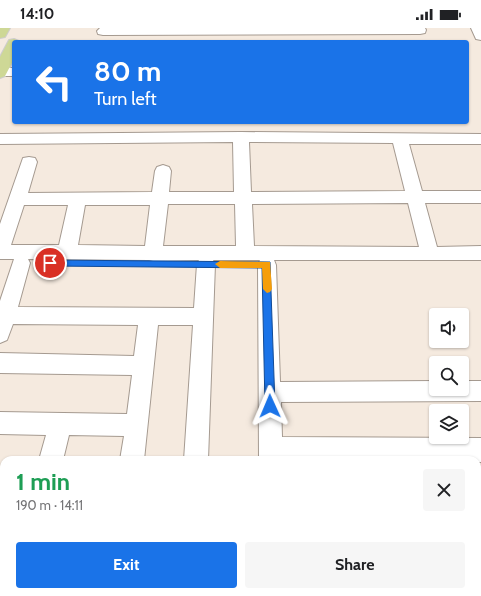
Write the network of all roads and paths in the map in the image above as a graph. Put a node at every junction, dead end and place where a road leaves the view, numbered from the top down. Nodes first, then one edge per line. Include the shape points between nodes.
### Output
1 (3, 28) edge
2 (21, 28) edge
3 (477, 28) edge
4 (272, 33) edge
5 (422, 33) edge
6 (0, 34) edge
7 (103, 34) edge
8 (481, 36) edge
9 (15, 40) edge
10 (12, 49) edge
11 (5, 72) edge
12 (282, 124) edge
13 (66, 125) edge
14 (454, 125) edge
15 (0, 128) edge
16 (241, 137) junction
17 (0, 139) edge
18 (400, 139) junction
19 (480, 139) edge
20 (29, 162) dead end
21 (162, 170) dead end
22 (481, 197) edge
23 (78, 198) junction
24 (159, 198) junction
25 (242, 198) junction
26 (416, 198) junction
27 (19, 199) junction
28 (0, 252) edge
29 (67, 252) junction
30 (481, 253) edge
31 (154, 254) junction
32 (245, 254) junction
33 (430, 254) junction
34 (0, 263) edge
35 (21, 263) junction
36 (206, 264) junction
37 (481, 264) edge
38 (266, 265) junction
39 (6, 315) junction
40 (149, 316) junction
41 (204, 317) junction
42 (0, 334) edge
43 (0, 363) edge
44 (143, 366) junction
45 (481, 391) edge
46 (270, 392) junction
47 (0, 423) edge
48 (60, 424) junction
49 (137, 425) junction
50 (481, 450) edge
51 (271, 454) edge
52 (51, 456) edge
53 (133, 456) edge
54 (196, 456) edge

1 - 6 main road
2 - 9 main road
3 - 8 street
4 - 5 street
4 - 7 street
10 - 11 main road
12 - 13 street
12 - 14 street
13 - 15 street
14 - 19 street
16 - 17 street
16 - 18 street
16 - 25 street
18 - 19 street
18 - 26 street
20 - 27 street
21 - 24 street
22 - 26 street
23 - 24 street
23 - 27 street
23 - 29 street
24 - 25 street
24 - 31 street
25 - 26 street
25 - 32 street
26 - 33 street
27 - 28 street
28 - 29 street
29 - 31 street
30 - 33 street
31 - 32 street
32 - 33 street
34 - 35 street
35 - 36 street
35 - 39 street
36 - 38 street
36 - 41 street
37 - 38 street
38 - 46 street
39 - 40 street
39 - 42 street
40 - 41 street
40 - 44 street
41 - 54 street
43 - 44 street
44 - 49 street
45 - 46 street
46 - 51 street
47 - 48 street
48 - 49 street
48 - 52 street
49 - 53 street
50 - 51 street

